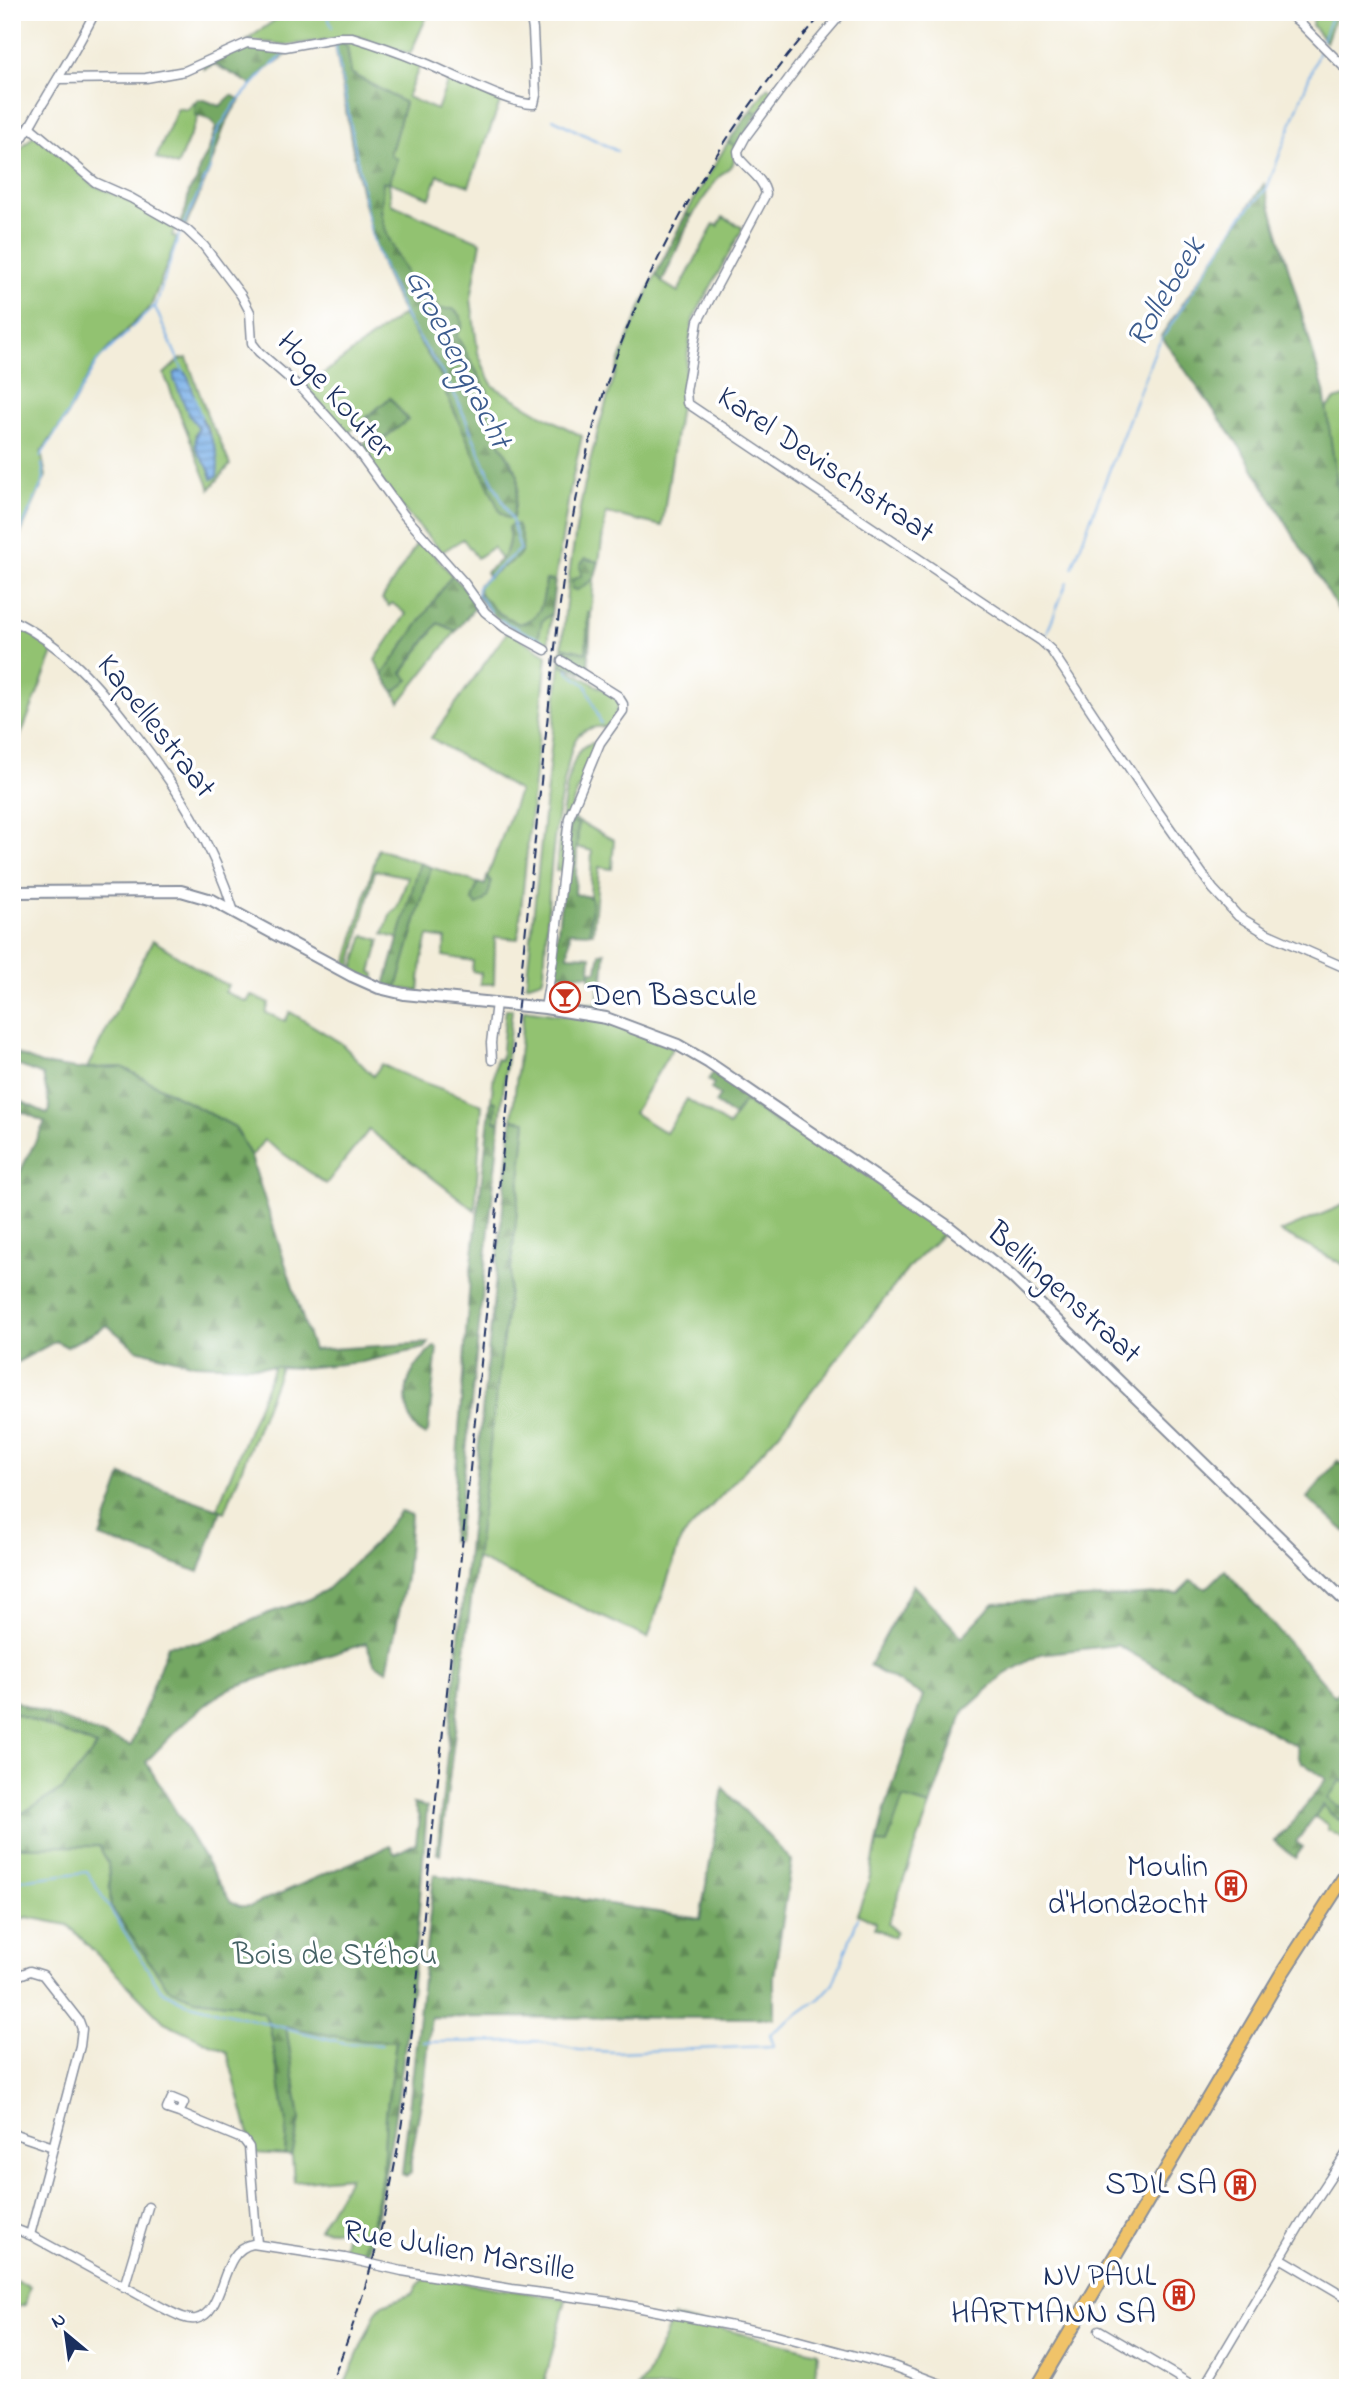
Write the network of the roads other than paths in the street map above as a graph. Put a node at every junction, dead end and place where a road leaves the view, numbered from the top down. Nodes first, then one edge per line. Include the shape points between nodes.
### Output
1 (94, 12) edge
2 (530, 12) edge
3 (843, 12) edge
4 (1286, 12) edge
5 (1348, 71) edge
6 (58, 79) junction
7 (31, 128) junction
8 (12, 151) edge
9 (12, 620) edge
10 (545, 650) dead end
11 (562, 661) dead end
12 (228, 891) junction
13 (12, 892) edge
14 (216, 902) junction
15 (234, 912) junction
16 (1348, 969) edge
17 (496, 1003) junction
18 (545, 1008) junction
19 (492, 1060) dead end
20 (1348, 1604) edge
21 (1348, 1871) edge
22 (12, 1978) edge
23 (179, 2113) dead end
24 (12, 2133) edge
25 (53, 2147) junction
26 (1348, 2151) edge
27 (148, 2207) dead end
28 (12, 2228) edge
29 (30, 2235) junction
30 (257, 2244) junction
31 (1282, 2259) junction
32 (124, 2287) junction
33 (1348, 2298) edge
34 (1099, 2330) dead end
35 (951, 2388) edge
36 (1037, 2388) edge
37 (1197, 2388) edge
38 (1203, 2388) edge

1 - 6 street
2 - 6 street via 536,94 534,104 527,105 352,37 285,47 256,43 235,47 185,71 158,76
3 - 16 street, Karel Devischstraat via 741,144 739,158 761,181 766,194 698,321 687,403 1041,641 1213,889 1238,916
4 - 5 street
6 - 7 street
7 - 8 street
7 - 10 street, Hoge Kouter via 95,182 187,230 204,246 250,312 252,343 259,352 305,392 357,450 485,612
9 - 12 street, Kapellestraat via 54,645 108,698 198,823
11 - 18 street via 618,696 623,711 600,743 569,818
12 - 14 street
12 - 15 street, Kapellestraat
13 - 14 street, Bellingenstraat via 181,891
14 - 15 street, Bellingenstraat
15 - 17 street, Bellingenstraat via 379,988
17 - 18 street, Bellingenstraat
17 - 19 street
18 - 20 street, Bellingenstraat via 606,1018 678,1045 949,1227 1011,1276
21 - 36 main road via 1281,1975
22 - 25 street via 30,1972 43,1975 82,2029
23 - 30 street via 243,2140 249,2147
24 - 25 street
25 - 29 street
26 - 31 street
27 - 32 street
28 - 29 street
29 - 32 street
30 - 32 street via 244,2245 236,2253 211,2307 195,2319
30 - 35 street, Rue Julien Marsille via 611,2302 759,2332 893,2366
31 - 33 street
31 - 38 street
34 - 37 street

